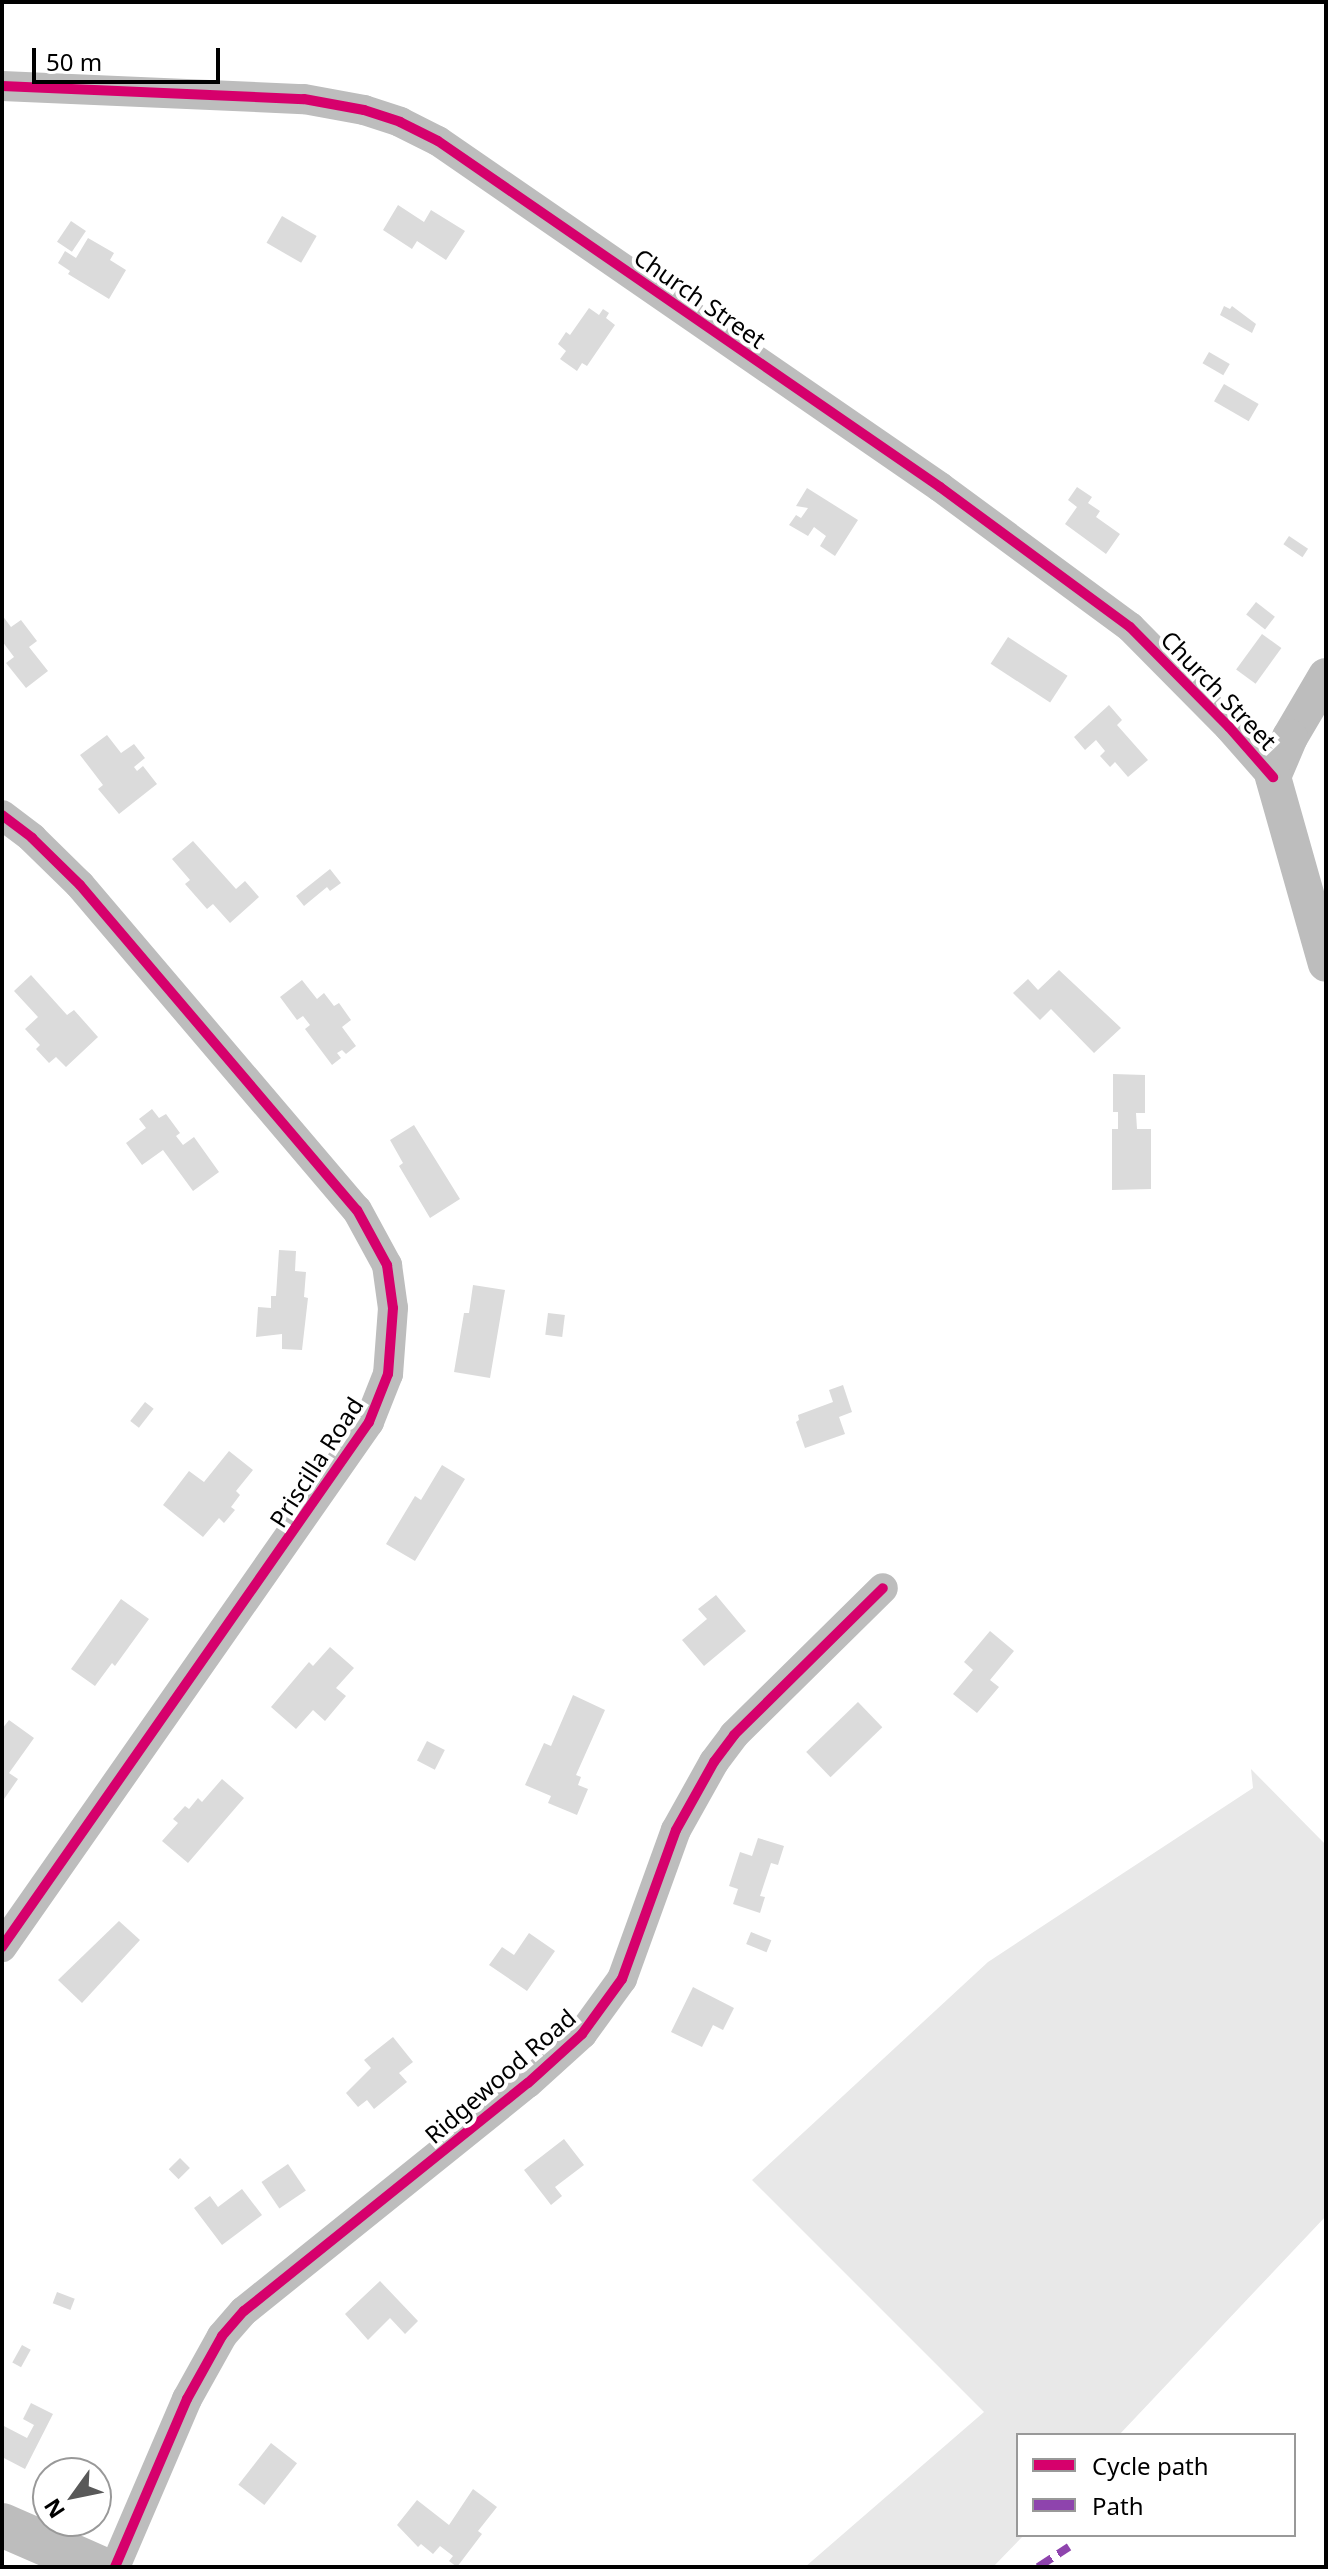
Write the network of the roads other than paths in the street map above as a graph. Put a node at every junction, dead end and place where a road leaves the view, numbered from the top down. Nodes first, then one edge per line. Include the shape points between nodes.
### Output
1 (2, 86) edge
2 (1326, 676) edge
3 (1273, 777) junction
4 (2, 815) edge
5 (1326, 964) edge
6 (883, 1588) dead end
7 (2, 1947) edge
8 (2, 2525) edge
9 (98, 2567) edge
10 (115, 2567) edge

1 - 3 street, Church Street via 304,99 373,113 438,141 940,487 1130,627
2 - 3 street
3 - 5 street
4 - 7 street, Priscilla Road via 80,885 357,1210 387,1265 393,1308 388,1374 369,1422
6 - 10 street, Ridgewood Road via 734,1735 714,1762 676,1830 622,1979 582,2034 244,2311 222,2336 187,2399
8 - 9 highway

